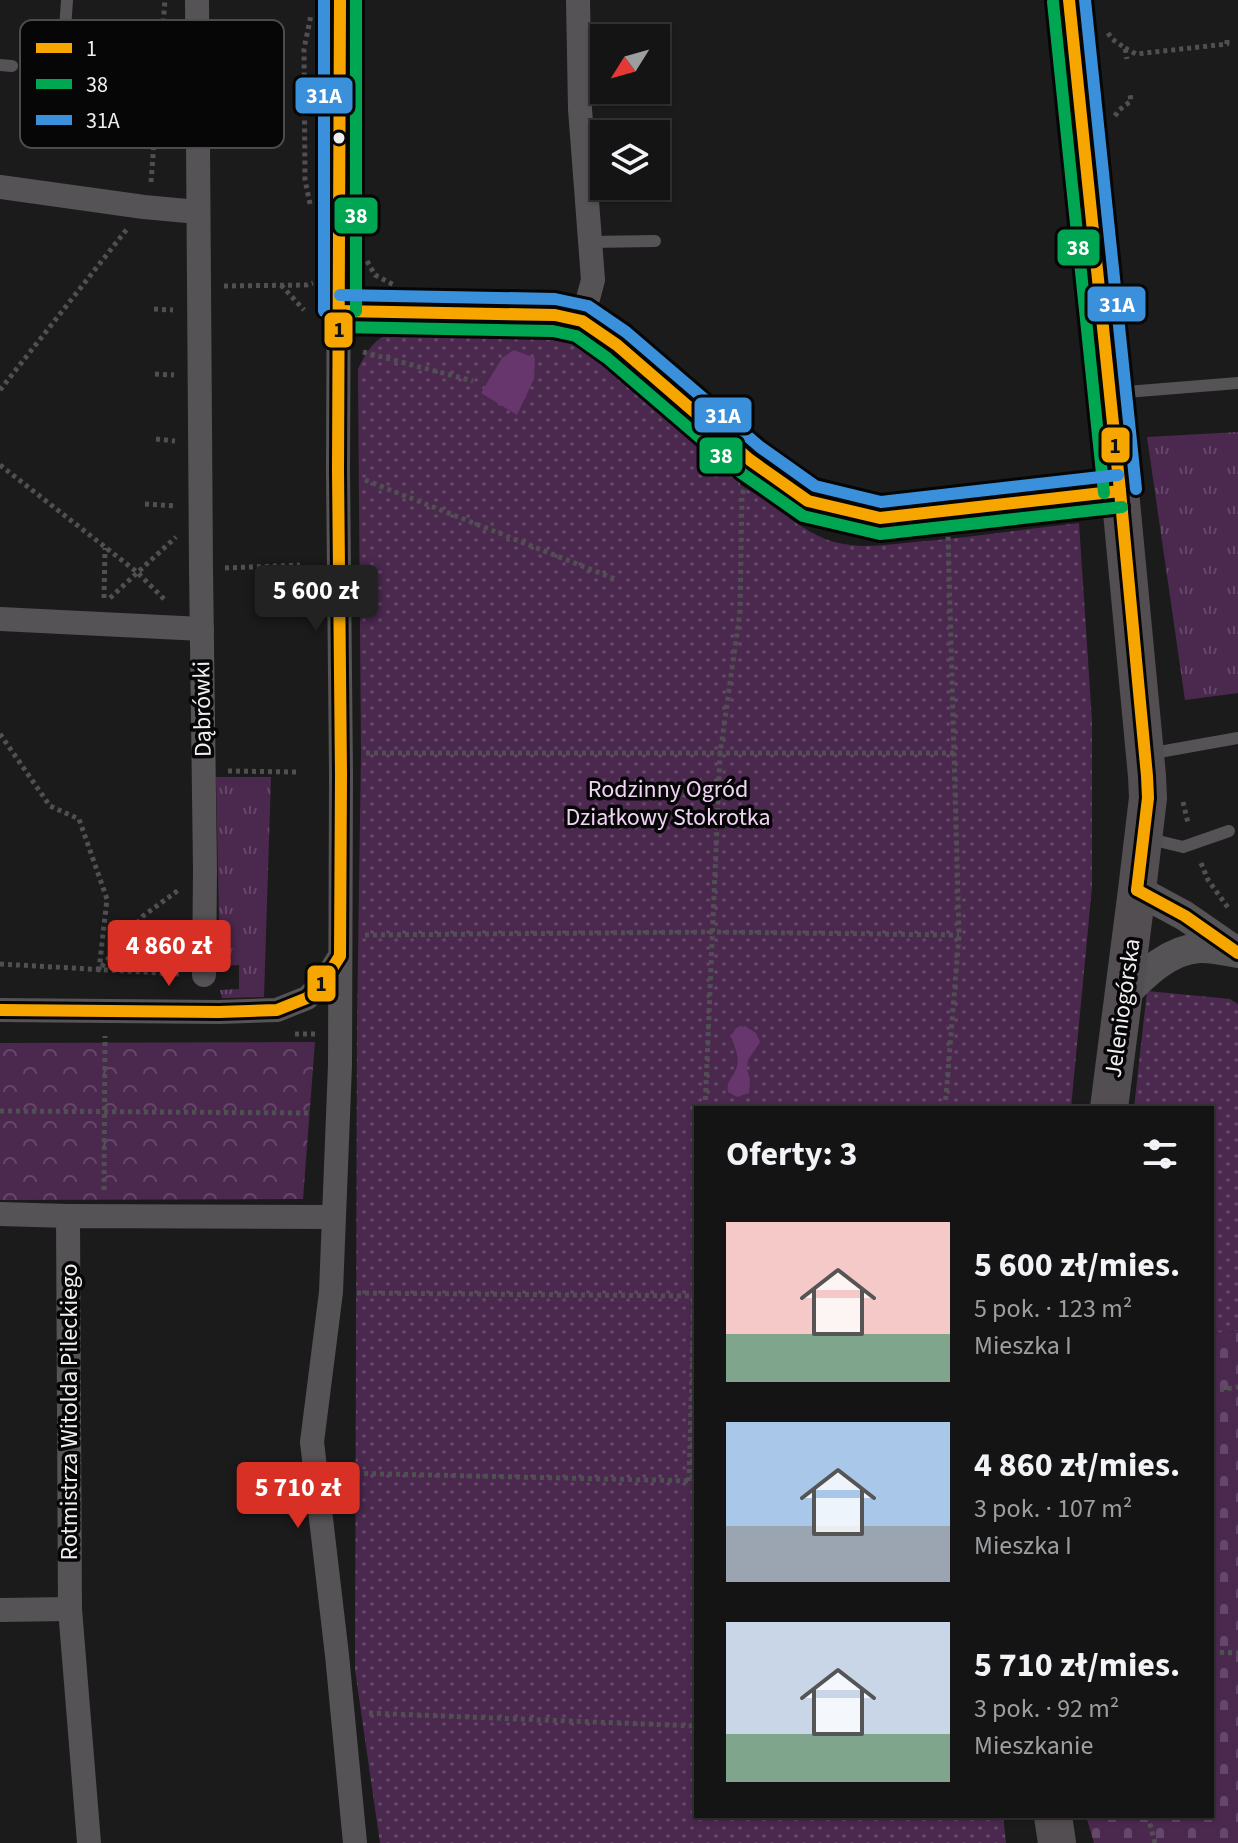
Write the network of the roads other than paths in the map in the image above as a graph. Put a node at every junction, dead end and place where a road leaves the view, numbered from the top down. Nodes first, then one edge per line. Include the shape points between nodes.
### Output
1 (67, 0) edge
2 (197, 0) edge
3 (340, 0) edge
4 (578, 0) edge
5 (1069, 0) edge
6 (66, 20) edge
7 (197, 20) edge
8 (198, 148) edge
9 (0, 187) edge
10 (198, 212) junction
11 (655, 241) dead end
12 (590, 242) junction
13 (340, 311) junction
14 (582, 321) junction
15 (1238, 383) edge
16 (1110, 394) junction
17 (1120, 491) junction
18 (0, 619) edge
19 (202, 629) junction
20 (1238, 738) edge
21 (1145, 755) junction
22 (1229, 831) dead end
23 (1143, 837) junction
24 (1137, 890) junction
25 (340, 945) junction
26 (1238, 953) edge
27 (204, 975) road end
28 (1123, 996) junction
29 (0, 1010) edge
30 (1109, 1106) edge
31 (0, 1214) edge
32 (68, 1216) junction
33 (334, 1217) junction
34 (70, 1609) junction
35 (0, 1610) edge
36 (1053, 1818) edge
37 (89, 1843) edge
38 (355, 1843) edge
39 (1057, 1843) edge

1 - 6 lane
2 - 7 street, Dąbrówki
3 - 13 street
4 - 12 street
5 - 16 main road, Jeleniogórska
8 - 10 street, Dąbrówki
9 - 10 street
10 - 19 street, Dąbrówki
11 - 12 lane
12 - 14 street via 593,280
13 - 14 street via 555,315
13 - 25 street
14 - 17 street via 750,460 808,501 880,518
15 - 16 lane
16 - 17 main road, Jeleniogórska
17 - 21 main road, Jeleniogórska
18 - 19 street
19 - 27 street, Dąbrówki
20 - 21 lane
21 - 23 main road, Jeleniogórska via 1148,798
22 - 23 lane via 1183,847
23 - 24 main road, Jeleniogórska
24 - 26 street
24 - 28 main road, Jeleniogórska
25 - 29 street via 324,981 307,998 277,1010
25 - 33 street
26 - 28 street via 1199,948 1168,957
28 - 30 main road, Jeleniogórska
31 - 32 street
32 - 33 street
32 - 34 street, Rotmistrza Witolda Pileckiego
33 - 38 street via 331,1292 312,1442
34 - 35 street
34 - 37 street, Rotmistrza Witolda Pileckiego
36 - 39 main road

